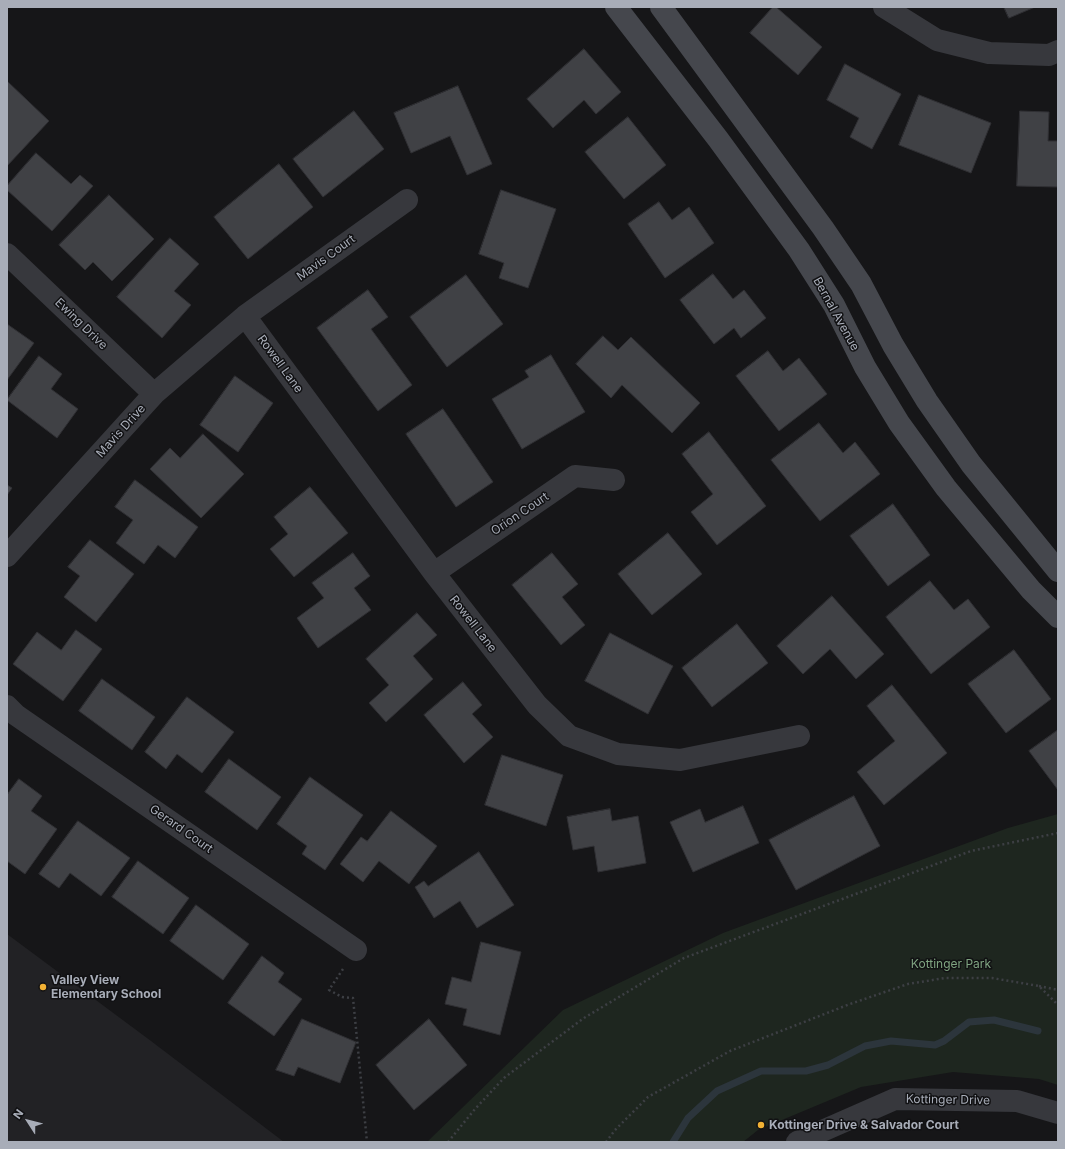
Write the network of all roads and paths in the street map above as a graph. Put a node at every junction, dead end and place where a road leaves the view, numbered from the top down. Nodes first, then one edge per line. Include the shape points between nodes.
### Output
1 (616, 7) edge
2 (661, 7) edge
3 (884, 7) edge
4 (1058, 51) edge
5 (407, 200) dead end
6 (7, 254) edge
7 (245, 316) junction
8 (154, 394) junction
9 (614, 480) dead end
10 (7, 556) edge
11 (1058, 571) edge
12 (434, 573) junction
13 (1058, 618) edge
14 (7, 706) edge
15 (799, 736) dead end
16 (1058, 833) edge
17 (356, 950) joint
18 (1039, 986) junction
19 (1058, 990) edge
20 (1058, 1005) edge
21 (1058, 1113) edge
22 (367, 1142) edge
23 (448, 1142) edge
24 (606, 1142) edge
25 (797, 1142) edge

1 - 13 main road, Bernal Avenue via 718,139 799,250 834,305 865,367 899,423 946,488 1031,590
2 - 11 main road via 814,215 861,284 893,345 927,401 971,464
3 - 4 street via 937,40 989,53 1049,55
5 - 7 street, Mavis Court
6 - 8 street, Ewing Drive
7 - 8 street, Mavis Drive
7 - 12 street, Rowell Lane
8 - 10 street, Mavis Drive
9 - 12 street, Orion Court via 576,476
12 - 15 street, Rowell Lane via 537,705 569,736 618,754 680,760
14 - 17 street, Gerard Court via 16,715
16 - 23 path via 971,851 684,958 584,1018 504,1078
17 - 22 path via 329,990 342,997 353,998
18 - 19 path
18 - 20 path
18 - 24 path via 992,978 945,978 908,984 850,1004 730,1051 654,1093
21 - 25 street, Kottinger Drive via 1017,1101 895,1099

